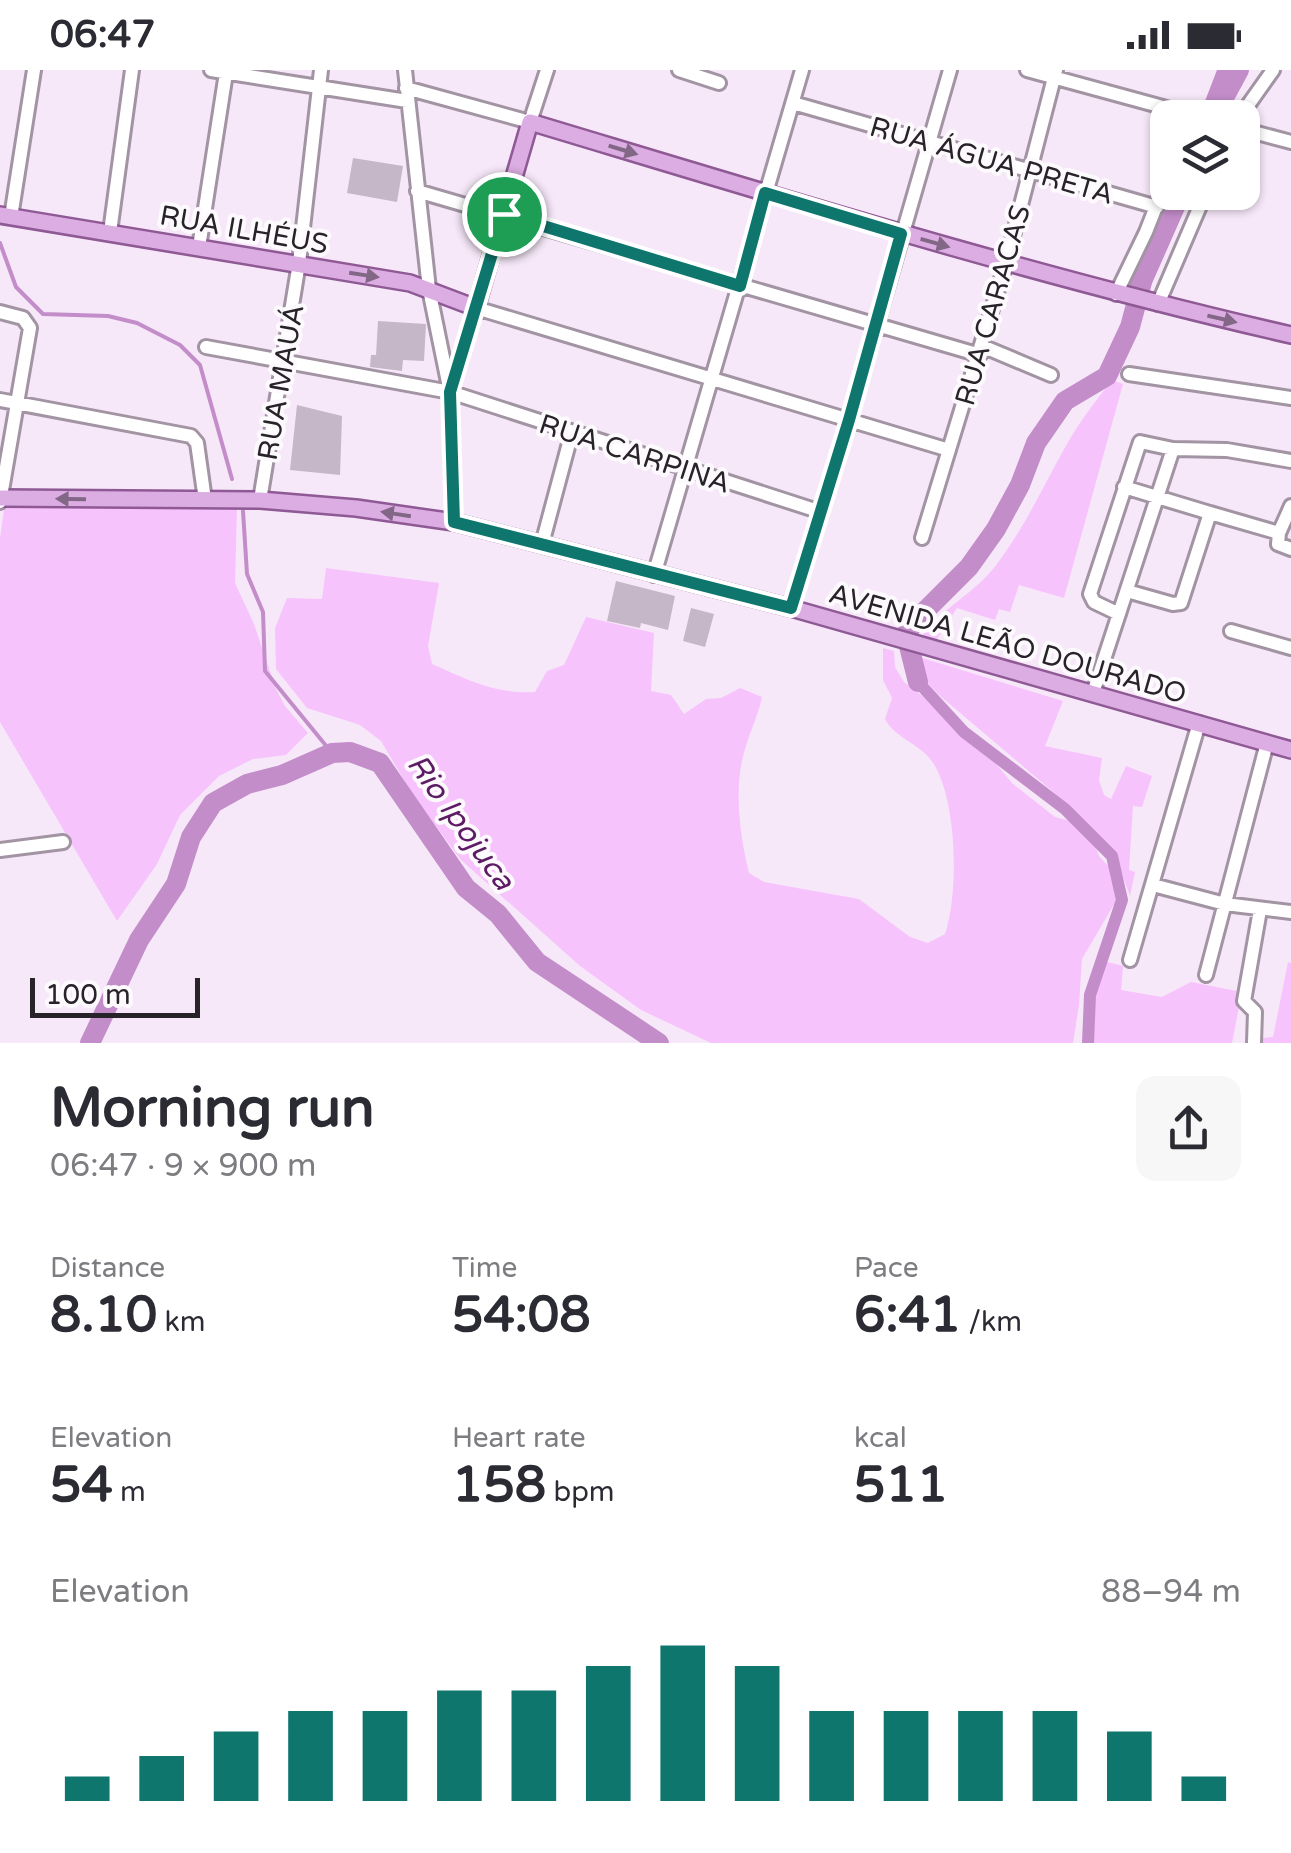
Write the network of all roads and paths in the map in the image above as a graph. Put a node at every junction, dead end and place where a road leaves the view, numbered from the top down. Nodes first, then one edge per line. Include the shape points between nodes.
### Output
1 (34, 70) edge
2 (132, 70) edge
3 (211, 70) edge
4 (321, 70) edge
5 (405, 70) edge
6 (547, 70) edge
7 (680, 70) edge
8 (802, 70) edge
9 (950, 70) edge
10 (1028, 70) edge
11 (1273, 70) edge
12 (226, 73) junction
13 (250, 74) edge
14 (1055, 74) edge
15 (719, 83) dead end
16 (320, 89) junction
17 (406, 95) junction
18 (1252, 100) edge
19 (1150, 102) edge
20 (793, 103) junction
21 (530, 122) junction
22 (1260, 134) edge
23 (929, 141) junction
24 (1291, 142) edge
25 (1030, 170) junction
26 (417, 191) junction
27 (765, 193) junction
28 (1150, 205) edge
29 (1156, 210) edge
30 (1198, 210) edge
31 (504, 214) junction
32 (6, 216) edge
33 (110, 232) junction
34 (901, 234) junction
35 (199, 247) junction
36 (299, 263) junction
37 (1006, 263) junction
38 (740, 286) junction
39 (428, 289) junction
40 (1119, 294) junction
41 (1156, 304) junction
42 (476, 308) junction
43 (0, 312) edge
44 (875, 327) junction
45 (1291, 335) edge
46 (206, 347) dead end
47 (981, 351) junction
48 (285, 361) junction
49 (1129, 374) dead end
50 (1052, 375) dead end
51 (711, 378) junction
52 (450, 392) junction
53 (1291, 398) edge
54 (0, 400) edge
55 (16, 403) junction
56 (849, 420) junction
57 (572, 432) junction
58 (1174, 449) junction
59 (949, 450) junction
60 (1291, 461) edge
61 (686, 470) junction
62 (1124, 487) junction
63 (1157, 498) junction
64 (0, 499) edge
65 (205, 500) junction
66 (260, 500) junction
67 (1291, 506) edge
68 (821, 512) junction
69 (1210, 513) junction
70 (454, 522) junction
71 (1279, 533) junction
72 (922, 538) dead end
73 (542, 544) junction
74 (1291, 549) edge
75 (654, 574) junction
76 (1127, 591) junction
77 (791, 608) junction
78 (1119, 614) junction
79 (1231, 630) dead end
80 (1291, 648) edge
81 (1094, 694) junction
82 (1198, 723) junction
83 (1267, 743) junction
84 (1291, 750) edge
85 (63, 842) dead end
86 (0, 850) edge
87 (1153, 885) junction
88 (1225, 904) junction
89 (1260, 910) junction
90 (1291, 912) edge
91 (1130, 960) dead end
92 (1206, 975) dead end
93 (1254, 1043) edge

1 - 32 street
2 - 33 street
3 - 12 street
4 - 16 street, RUA MAUÁ
5 - 17 street
6 - 21 street
7 - 15 street
8 - 20 street
9 - 23 street
10 - 14 street
11 - 18 street
12 - 13 street
12 - 35 street
13 - 16 street
14 - 19 street
14 - 25 street, RUA CARACAS
16 - 17 street
16 - 36 street, RUA MAUÁ
17 - 21 street
17 - 26 street
20 - 23 street, RUA ÁGUA PRETA
20 - 27 street
21 -> 27 main road
21 - 31 main road
22 - 24 street
23 - 25 street, RUA ÁGUA PRETA
23 - 34 street
25 - 28 street, RUA ÁGUA PRETA
25 - 37 street, RUA CARACAS
26 - 31 street
26 - 39 street
27 - 34 main road
27 - 38 street
29 - 40 street
30 - 41 street
31 - 38 street
31 - 42 main road
32 - 33 main road, RUA ILHÉUS
33 - 35 main road, RUA ILHÉUS
34 -> 37 main road
34 - 44 street
35 - 36 main road, RUA ILHÉUS
36 -> 39 main road, RUA ILHÉUS
36 - 48 street, RUA MAUÁ
37 - 40 main road
37 - 47 street, RUA CARACAS
38 - 44 street
38 - 51 street
39 - 42 main road, RUA ILHÉUS
39 - 52 street
40 - 41 main road
41 -> 45 main road
42 - 51 street
42 - 52 street
43 - 55 street via 30,328
44 - 47 street
44 - 56 street
46 - 48 street, RUA CARPINA
47 - 50 street
47 - 59 street, RUA CARACAS
48 - 52 street, RUA CARPINA
48 - 66 street, RUA MAUÁ
49 - 53 street
51 - 56 street
51 - 61 street
52 - 57 street, RUA CARPINA
52 - 70 street
54 - 55 street
55 - 64 street
55 - 65 street via 191,436
56 - 59 street
56 - 68 street
57 - 61 street, RUA CARPINA
57 - 73 street
58 - 60 street
58 - 62 street via 1140,442
58 - 63 street
59 - 72 street, RUA CARACAS
61 - 68 street, RUA CARPINA
61 - 75 street
62 - 63 street
62 - 78 street via 1091,598
63 - 69 street
63 - 76 street
65 -> 64 main road, AVENIDA LEÃO DOURADO
65 - 66 main road, AVENIDA LEÃO DOURADO
70 -> 66 main road, AVENIDA LEÃO DOURADO
67 - 71 street
68 - 77 street
69 - 71 street
69 - 76 street via 1181,603
70 - 73 main road, AVENIDA LEÃO DOURADO
71 - 74 street via 1278,544
73 - 75 main road, AVENIDA LEÃO DOURADO
75 - 77 main road, AVENIDA LEÃO DOURADO
76 - 78 street
77 - 81 main road, AVENIDA LEÃO DOURADO
78 - 81 street
79 - 80 street
81 - 82 main road, AVENIDA LEÃO DOURADO
82 - 83 main road, AVENIDA LEÃO DOURADO
82 - 87 street
83 - 84 main road, AVENIDA LEÃO DOURADO
83 - 88 street
85 - 86 street
87 - 88 street
87 - 91 street
88 - 89 street
88 - 92 street
89 - 90 street
89 - 93 street via 1244,1001 1255,1012

